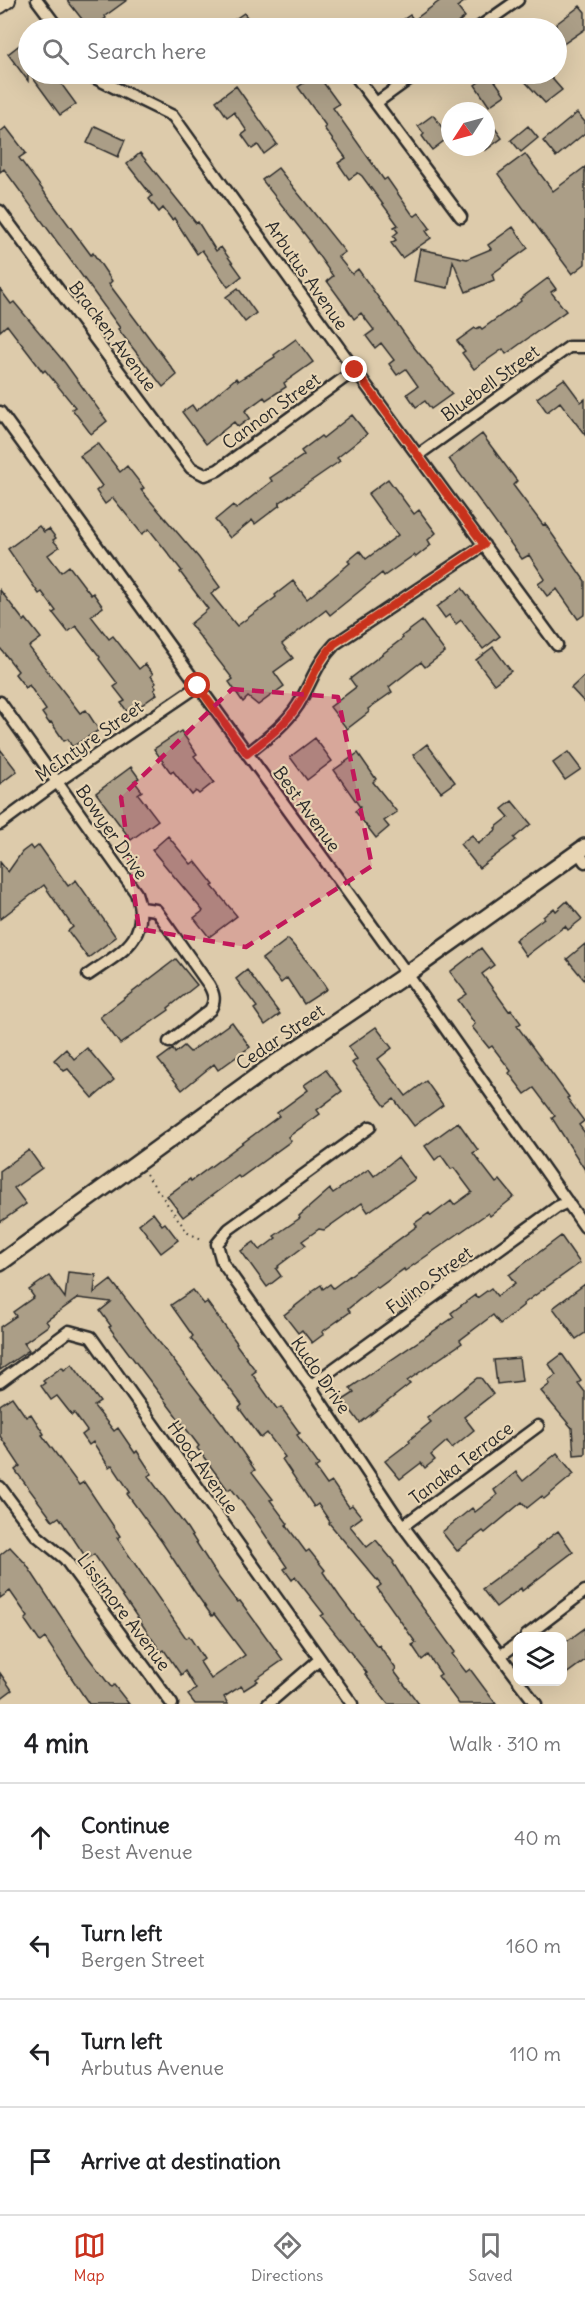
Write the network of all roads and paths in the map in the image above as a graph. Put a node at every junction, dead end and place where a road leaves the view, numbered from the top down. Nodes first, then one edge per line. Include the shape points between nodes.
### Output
1 (8, 0) edge
2 (37, 0) edge
3 (518, 0) edge
4 (0, 6) edge
5 (50, 18) edge
6 (492, 18) edge
7 (107, 84) edge
8 (362, 84) edge
9 (402, 84) edge
10 (376, 103) junction
11 (0, 211) edge
12 (461, 217) dead end
13 (585, 347) edge
14 (355, 370) junction
15 (0, 412) edge
16 (418, 455) junction
17 (205, 475) joint
18 (484, 545) junction
19 (557, 645) dead end
20 (198, 686) junction
21 (0, 702) edge
22 (247, 754) junction
23 (57, 782) junction
24 (0, 824) edge
25 (583, 854) edge
26 (141, 908) junction
27 (407, 974) junction
28 (88, 975) dead end
29 (169, 1042) dead end
30 (370, 1127) dead end
31 (137, 1162) junction
32 (568, 1202) junction
33 (585, 1227) edge
34 (204, 1240) dead end
35 (0, 1263) edge
36 (0, 1382) edge
37 (310, 1386) junction
38 (538, 1426) dead end
39 (0, 1487) edge
40 (403, 1526) junction
41 (585, 1591) edge
42 (531, 1632) edge
43 (513, 1647) edge
44 (500, 1656) junction
45 (319, 1660) junction
46 (513, 1673) edge
47 (522, 1686) edge
48 (172, 1704) edge
49 (268, 1704) edge
50 (352, 1704) edge
51 (536, 1704) edge

1 - 4 street
2 - 5 street
3 - 6 street
7 - 14 street, Arbutus Avenue via 173,116
8 - 10 street
9 - 10 street
10 - 12 street
11 - 17 street, Bracken Avenue via 191,468
13 - 16 street, Bluebell Street via 569,347
14 - 16 street, Arbutus Avenue
14 - 17 street, Cannon Street via 218,470
15 - 20 street, Best Avenue
16 - 18 street, Arbutus Avenue
18 - 19 street, Arbutus Avenue
18 - 22 street via 334,644 321,658 283,725
20 - 22 street, Best Avenue
20 - 23 street, McIntyre Street
21 - 23 street, Bowyer Drive
22 - 27 street, Best Avenue
23 - 24 street, McIntyre Street
23 - 26 street, Bowyer Drive via 136,893
25 - 27 main road, Cedar Street
26 - 28 street, Bowyer Drive via 141,920 130,946
26 - 29 street via 156,910 214,997 210,1010
27 - 31 main road, Cedar Street
27 - 32 street, Best Avenue
30 - 37 street, Kudo Drive via 229,1229 217,1244 222,1262
31 - 34 path via 188,1233
31 - 35 main road, Cedar Street
32 - 33 street, Best Avenue
32 - 37 street, Fujino Street
36 - 45 street, Hood Avenue via 69,1332 91,1337
37 - 40 street, Kudo Drive
38 - 40 street, Tanaka Terrace
39 - 48 street, Lissimore Avenue via 36,1535 65,1559
40 - 44 street, Kudo Drive
41 - 42 street
43 - 44 street
44 - 46 street, Kudo Drive
45 - 49 street
45 - 50 street, Hood Avenue
47 - 51 street, Kudo Drive

